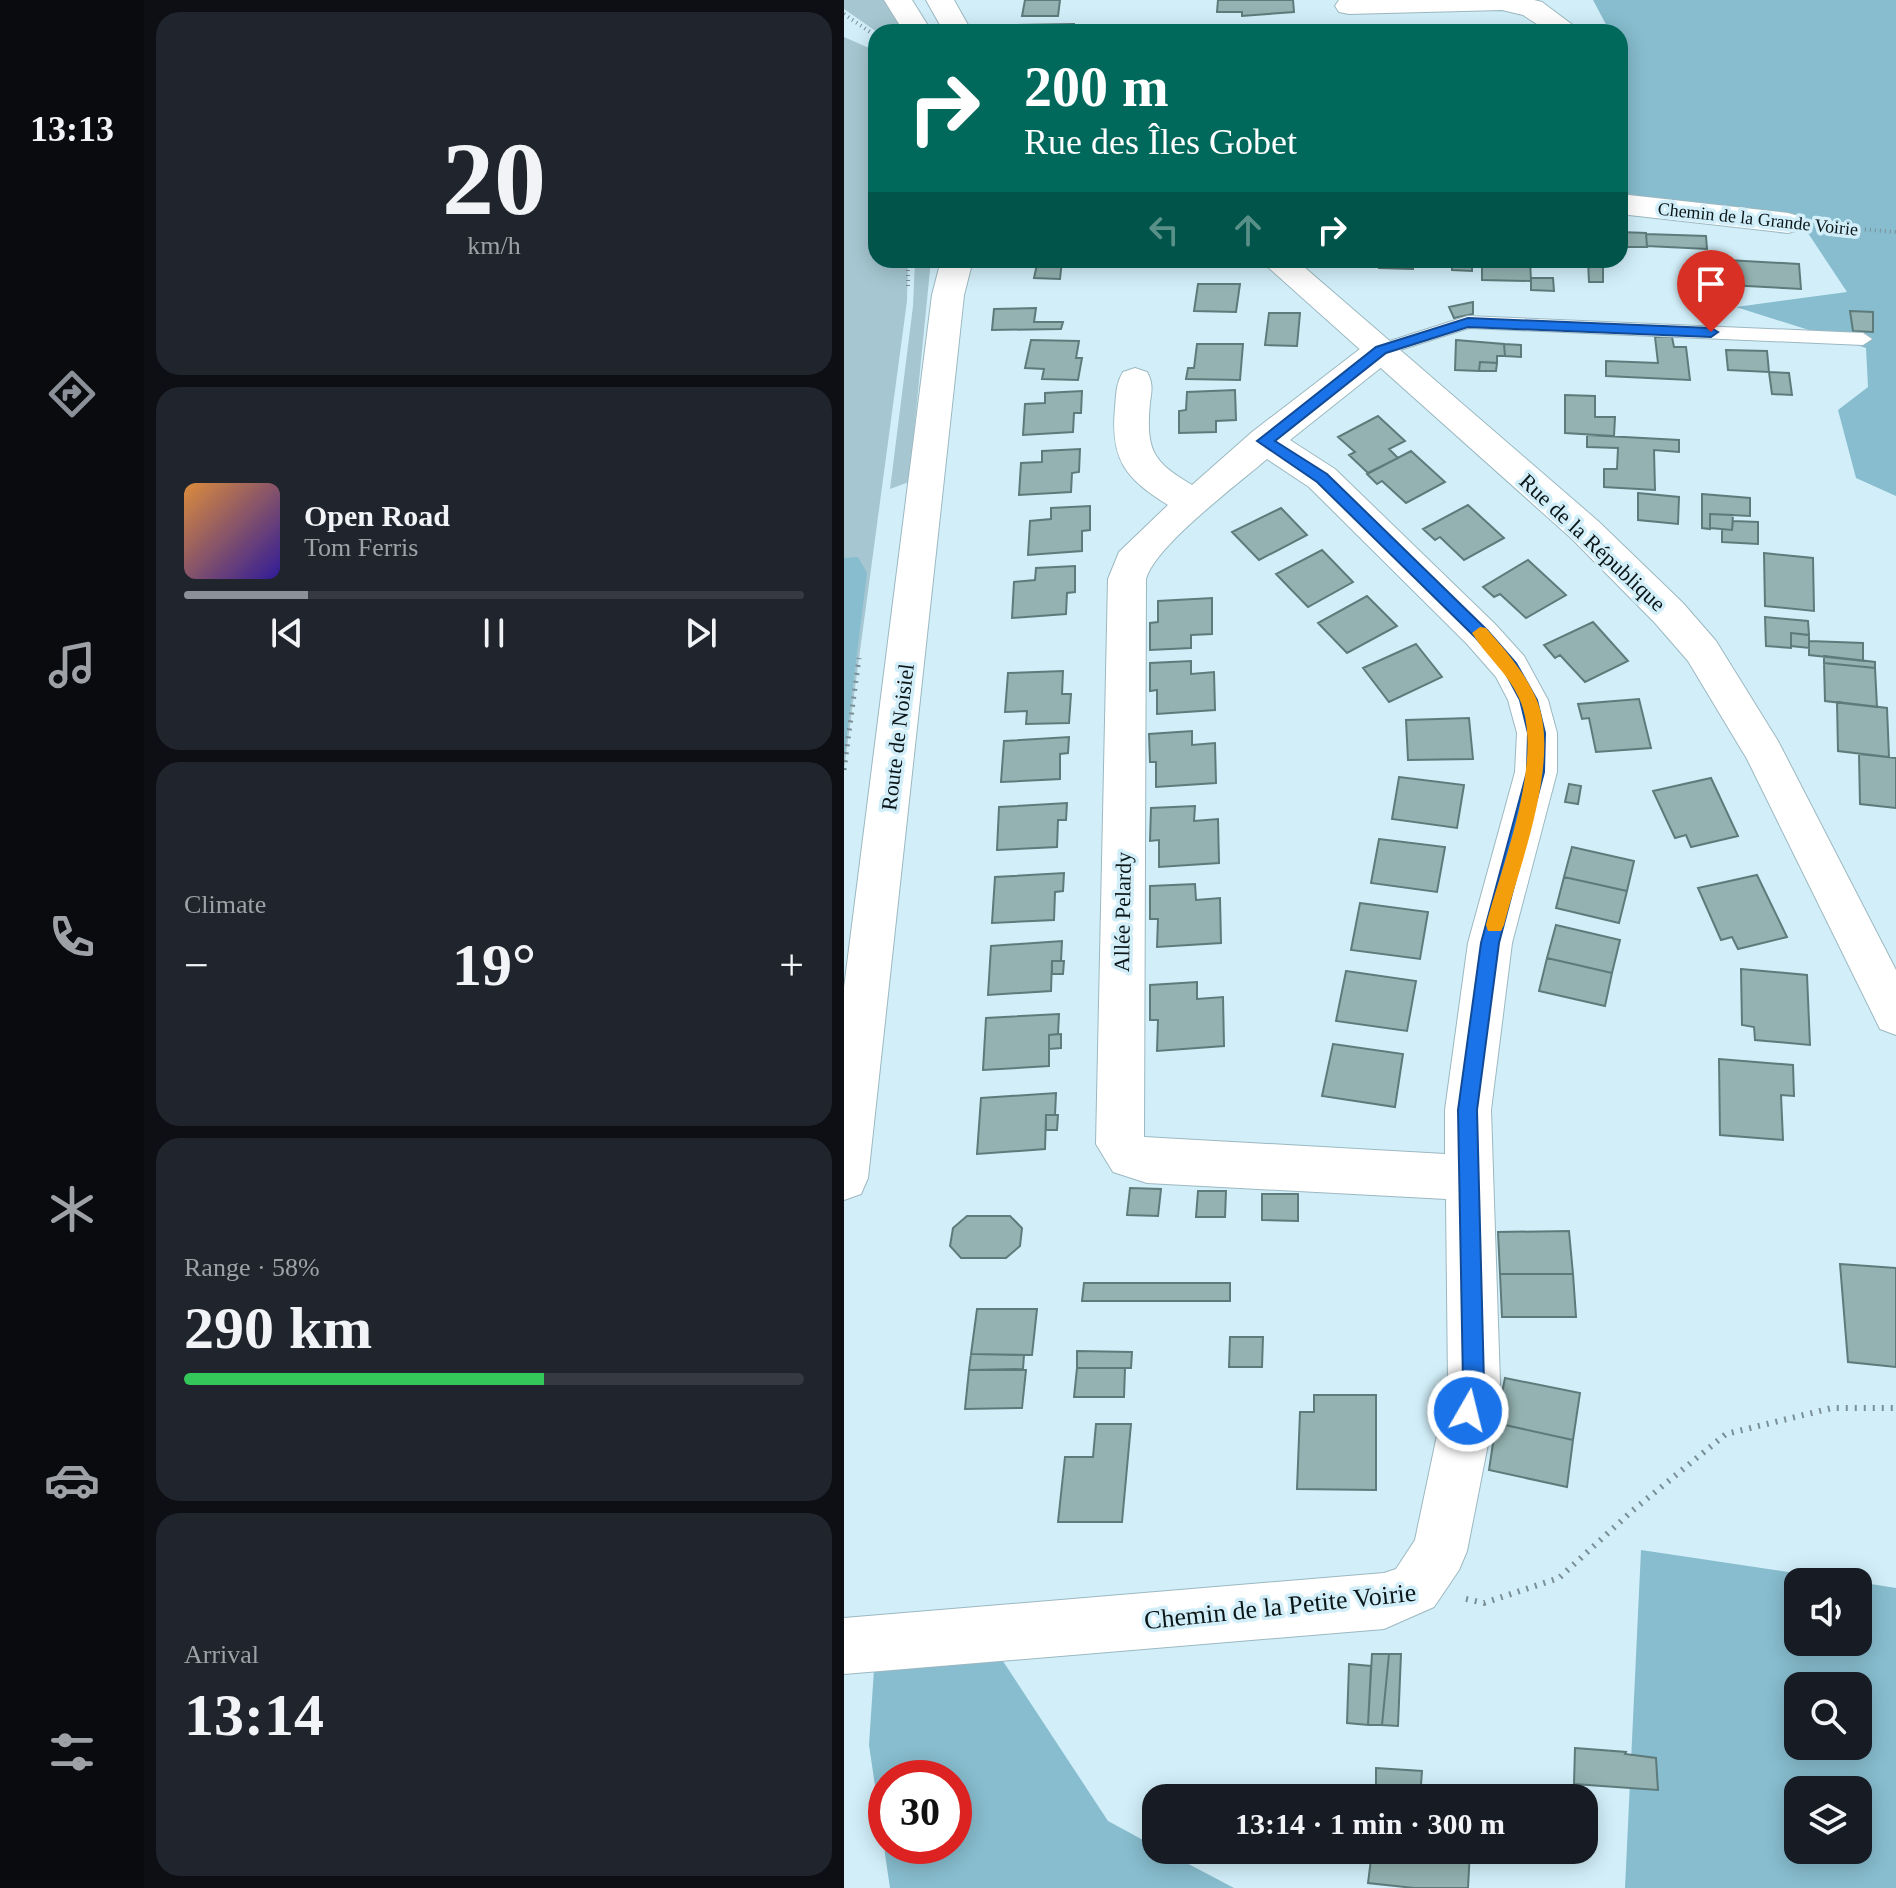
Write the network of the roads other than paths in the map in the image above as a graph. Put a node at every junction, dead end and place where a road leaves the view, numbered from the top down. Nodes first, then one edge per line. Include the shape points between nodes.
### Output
1 (898, 0) edge
2 (940, 0) edge
3 (1349, 6) dead end
4 (913, 24) edge
5 (954, 24) edge
6 (1556, 24) edge
7 (1628, 205) edge
8 (1788, 223) road end
9 (1285, 268) edge
10 (948, 272) edge
11 (1863, 339) dead end
12 (1381, 350) junction
13 (1135, 380) dead end
14 (1265, 441) junction
15 (1193, 503) junction
16 (1896, 1015) edge
17 (844, 1178) edge
18 (1468, 1178) junction
19 (844, 1646) edge

1 - 4 street
2 - 5 street
3 - 6 street via 1502,2 1532,8
7 - 8 street, Chemin de la Grande Voirie
9 - 12 street, Rue de la République
10 - 17 street, Route de Noisiel
11 - 12 lane via 1468,322
12 - 14 street
12 - 16 street, Rue de la République via 1627,568 1702,651 1764,752
13 - 15 street via 1133,445 1138,461
14 - 15 street
14 - 18 street via 1322,478 1470,623 1510,667 1528,700 1537,733 1536,772 1490,943 1468,1110
15 - 18 street, Allée Pelardy via 1132,562 1127,579 1120,1144 1130,1156 1147,1161
18 - 19 street, Chemin de la Petite Voirie via 1474,1383 1440,1551 1415,1588 1384,1601

